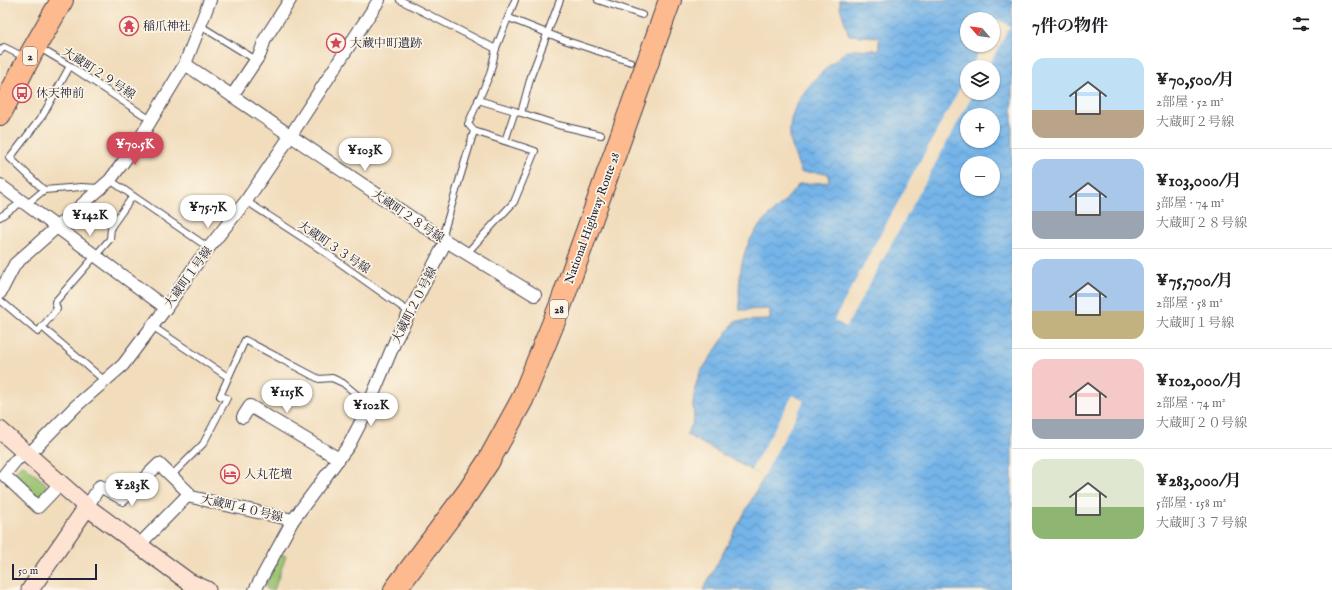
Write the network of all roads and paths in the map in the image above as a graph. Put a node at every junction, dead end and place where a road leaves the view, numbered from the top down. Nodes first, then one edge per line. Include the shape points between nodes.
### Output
1 (62, 0) edge
2 (210, 0) edge
3 (290, 0) edge
4 (379, 0) edge
5 (400, 0) edge
6 (516, 0) edge
7 (560, 0) edge
8 (598, 0) edge
9 (670, 0) edge
10 (642, 15) dead end
11 (509, 18) junction
12 (199, 25) junction
13 (547, 33) junction
14 (1, 48) edge
15 (496, 49) junction
16 (32, 53) junction
17 (256, 60) junction
18 (631, 62) dead end
19 (185, 64) junction
20 (70, 66) junction
21 (232, 96) junction
22 (478, 100) junction
23 (518, 112) junction
24 (0, 114) edge
25 (151, 120) junction
26 (474, 131) junction
27 (290, 135) junction
28 (601, 135) dead end
29 (505, 141) junction
30 (106, 184) junction
31 (0, 185) edge
32 (44, 190) junction
33 (134, 196) junction
34 (246, 201) junction
35 (24, 203) junction
36 (0, 217) edge
37 (57, 227) junction
38 (446, 241) junction
39 (209, 248) junction
40 (466, 254) junction
41 (95, 255) junction
42 (1, 288) edge
43 (535, 295) dead end
44 (0, 300) edge
45 (166, 308) junction
46 (409, 312) junction
47 (152, 326) junction
48 (42, 327) junction
49 (228, 377) junction
50 (105, 381) junction
51 (368, 404) junction
52 (243, 417) dead end
53 (0, 430) edge
54 (26, 453) junction
55 (339, 459) junction
56 (171, 476) junction
57 (60, 484) junction
58 (187, 496) junction
59 (87, 507) junction
60 (293, 520) junction
61 (139, 546) junction
62 (30, 590) edge
63 (207, 590) edge
64 (255, 590) edge
65 (395, 590) edge

1 - 16 highway, 2
2 - 12 street
3 - 17 street via 265,39
4 - 27 street, 大蔵町１号線
5 - 15 lane
6 - 11 lane, 大蔵町２０号線
7 - 13 lane
8 - 10 lane
9 - 65 highway, National Highway Route 28 / 28 via 565,294 522,400 488,462 468,492
11 - 13 lane
11 - 15 lane, 大蔵町２０号線
12 - 17 lane
12 - 19 street
13 - 18 lane
13 - 23 lane
14 - 16 lane, 大蔵町２９号線
15 - 22 lane, 大蔵町２０号線 via 490,74
16 - 20 lane, 大蔵町２９号線
16 - 24 highway, 2
17 - 21 street
19 - 21 street, 大蔵町２８号線
19 - 25 street
20 - 25 lane, 大蔵町２９号線
20 - 32 lane via 43,115 10,158
21 - 27 street, 大蔵町２８号線
22 - 23 lane
22 - 26 lane, 大蔵町２０号線 via 468,124
23 - 28 lane
23 - 29 lane
25 - 30 street via 136,145
26 - 29 lane
26 - 38 lane, 大蔵町２０号線 via 444,231
27 - 34 street, 大蔵町１号線
27 - 38 street, 大蔵町２８号線
29 - 40 lane via 535,151 514,202
30 - 32 lane
30 - 33 lane
30 - 37 street
31 - 35 street
32 - 35 lane
33 - 39 lane
33 - 41 lane via 111,228 110,239
34 - 39 street, 大蔵町１号線
34 - 46 lane, 大蔵町３３号線 via 326,253
35 - 36 lane
35 - 37 street
37 - 41 street
37 - 42 street via 15,264
38 - 40 street, 大蔵町２８号線
38 - 46 street, 大蔵町２０号線
39 - 45 street, 大蔵町１号線
40 - 43 street, 大蔵町２８号線
41 - 45 street
41 - 48 lane via 55,302 57,309
44 - 48 lane via 38,332
45 - 47 street, 大蔵町１号線
46 - 51 street, 大蔵町２０号線
47 - 49 lane
47 - 50 street, 大蔵町１号線 via 123,365
48 - 50 lane
49 - 51 lane via 245,340 319,379 332,378 343,383
49 - 56 lane via 220,396 227,398 204,444
50 - 54 street, 大蔵町１号線 via 76,406 34,449
51 - 55 street, 大蔵町２０号線 via 364,416
52 - 55 street via 250,406
53 - 54 street
54 - 57 street
54 - 57 street, 大蔵町１号線 via 16,460 4,475 38,507
55 - 60 street, 大蔵町２０号線
56 - 58 street via 188,492
56 - 59 street via 159,464 123,499 100,486
57 - 59 street
58 - 60 street, 大蔵町４０号線
58 - 61 street, 大蔵町４０号線
59 - 61 street
59 - 62 street
60 - 64 street, 大蔵町２０号線
61 - 63 street via 189,582

